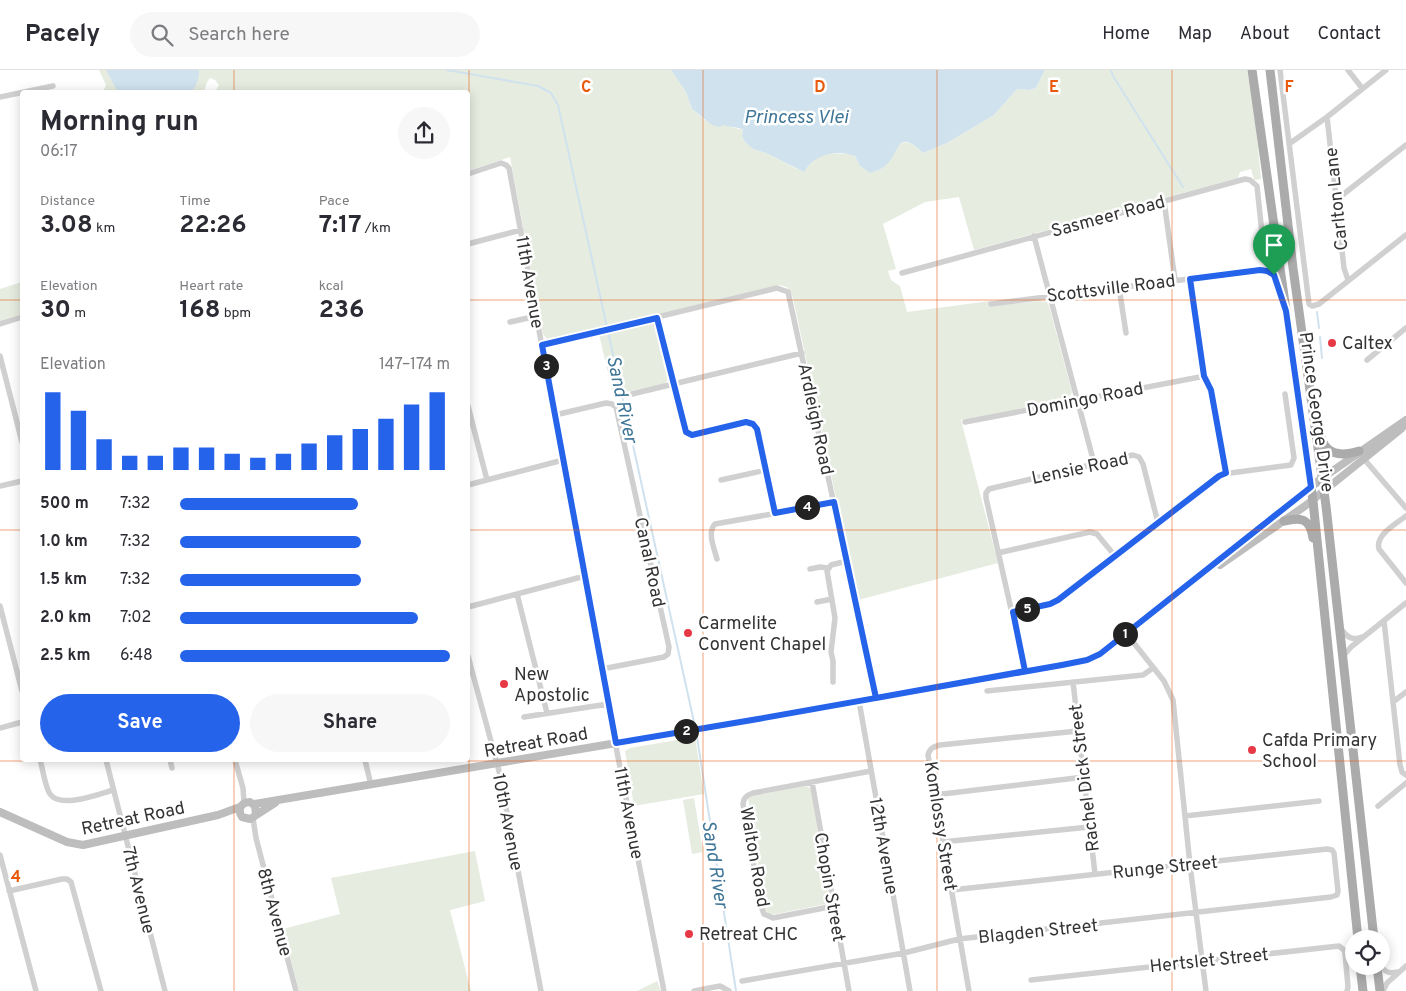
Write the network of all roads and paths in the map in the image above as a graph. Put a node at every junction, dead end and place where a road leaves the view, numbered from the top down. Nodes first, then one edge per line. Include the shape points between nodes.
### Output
1 (1252, 70) edge
2 (1270, 70) edge
3 (1280, 70) edge
4 (1348, 70) edge
5 (1386, 70) edge
6 (53, 86) dead end
7 (1362, 88) junction
8 (34, 90) edge
9 (20, 93) edge
10 (0, 97) edge
11 (1327, 117) junction
12 (1289, 144) junction
13 (1406, 145) edge
14 (470, 173) edge
15 (1336, 200) junction
16 (1164, 201) junction
17 (1272, 214) junction
18 (521, 230) junction
19 (1034, 236) junction
20 (1406, 236) edge
21 (1263, 242) dead end
22 (470, 243) edge
23 (1260, 270) junction
24 (902, 273) dead end
25 (1190, 279) junction
26 (1175, 280) junction
27 (1348, 280) junction
28 (1119, 287) junction
29 (1049, 296) junction
30 (991, 304) dead end
31 (1286, 311) junction
32 (537, 316) junction
33 (20, 318) edge
34 (657, 318) junction
35 (510, 322) dead end
36 (0, 324) edge
37 (1406, 328) edge
38 (1126, 333) dead end
39 (542, 345) junction
40 (802, 353) junction
41 (0, 356) edge
42 (1367, 360) dead end
43 (1204, 376) junction
44 (673, 384) junction
45 (632, 394) dead end
46 (1285, 394) dead end
47 (1078, 400) junction
48 (1311, 404) junction
49 (470, 414) edge
50 (555, 414) junction
51 (1406, 421) edge
52 (965, 422) dead end
53 (20, 434) edge
54 (1362, 455) junction
55 (563, 460) junction
56 (1094, 463) junction
57 (766, 470) junction
58 (1226, 473) junction
59 (1322, 478) junction
60 (487, 480) junction
61 (721, 480) dead end
62 (20, 481) edge
63 (470, 484) edge
64 (0, 486) edge
65 (1311, 487) junction
66 (1324, 491) junction
67 (1313, 500) junction
68 (834, 502) junction
69 (1406, 508) edge
70 (775, 513) junction
71 (1406, 516) edge
72 (1284, 521) junction
73 (1158, 523) junction
74 (998, 553) junction
75 (1115, 556) junction
76 (717, 559) dead end
77 (846, 561) junction
78 (828, 568) junction
79 (810, 569) dead end
80 (585, 576) junction
81 (1406, 583) edge
82 (1187, 586) junction
83 (517, 594) junction
84 (832, 599) junction
85 (817, 602) dead end
86 (1406, 603) edge
87 (1324, 604) junction
88 (0, 606) edge
89 (470, 606) edge
90 (1013, 612) junction
91 (1384, 621) junction
92 (1338, 624) junction
93 (1126, 633) junction
94 (1366, 635) junction
95 (1343, 661) junction
96 (470, 664) edge
97 (1153, 668) junction
98 (602, 670) junction
99 (1025, 671) junction
100 (833, 682) dead end
101 (1073, 682) junction
102 (20, 683) edge
103 (988, 691) dead end
104 (1406, 692) edge
105 (876, 698) junction
106 (859, 701) junction
107 (1394, 702) junction
108 (608, 704) junction
109 (547, 714) junction
110 (524, 717) dead end
111 (20, 723) edge
112 (0, 728) edge
113 (1078, 731) junction
114 (616, 743) junction
115 (41, 762) edge
116 (106, 762) edge
117 (170, 762) edge
118 (236, 762) edge
119 (366, 762) edge
120 (496, 764) junction
121 (172, 768) dead end
122 (871, 771) junction
123 (1406, 775) edge
124 (1084, 777) junction
125 (812, 782) junction
126 (1406, 783) edge
127 (372, 785) junction
128 (113, 790) junction
129 (934, 795) junction
130 (1319, 801) dead end
131 (1378, 806) dead end
132 (248, 810) junction
133 (0, 812) edge
134 (1185, 816) junction
135 (1089, 827) junction
136 (125, 836) junction
137 (942, 842) junction
138 (0, 855) edge
139 (1190, 865) junction
140 (1095, 874) junction
141 (952, 890) junction
142 (10, 892) junction
143 (1336, 895) joint
144 (834, 906) junction
145 (1196, 913) junction
146 (1357, 930) edge
147 (1373, 930) edge
148 (959, 940) junction
149 (904, 953) junction
150 (1202, 961) junction
151 (844, 964) junction
152 (1406, 966) edge
153 (1400, 971) junction
154 (1390, 973) edge
155 (1361, 975) edge
156 (1378, 975) edge
157 (1031, 980) dead end
158 (742, 981) dead end
159 (727, 989) edge
160 (36, 991) edge
161 (101, 991) edge
162 (165, 991) edge
163 (296, 991) edge
164 (541, 991) edge
165 (664, 991) edge
166 (694, 991) edge
167 (849, 991) edge
168 (910, 991) edge
169 (969, 991) edge
170 (1206, 991) edge
171 (1347, 991) edge
172 (1363, 991) edge
173 (1381, 991) edge

1 - 17 main road, Prince George Drive
2 - 48 main road, Prince George Drive
3 - 12 street
4 - 7 street
5 - 7 street
6 - 8 street
7 - 11 street
9 - 10 street
11 - 12 street
11 - 15 street, Carlton Lane
12 - 27 street via 1309,304 1319,304
13 - 15 street
14 - 18 street, 11th Avenue via 506,164
15 - 27 street, Carlton Lane
16 - 19 street, Sasmeer Road
16 - 21 street, Sasmeer Road via 1250,180 1257,189
16 - 26 street
17 - 23 street via 1274,261
17 - 31 main road, Prince George Drive
18 - 22 street
18 - 32 street, 11th Avenue
19 - 24 street, Sasmeer Road
19 - 29 street
20 - 27 street
23 - 25 street, Scottsville Road
23 - 31 street via 1276,277
25 - 26 street, Scottsville Road
25 - 43 street
26 - 28 street, Scottsville Road
28 - 29 street, Scottsville Road
28 - 38 street
29 - 30 street, Scottsville Road
29 - 47 street
31 - 65 main road, Prince George Drive
32 - 35 street
32 - 39 street, 11th Avenue
33 - 36 street
34 - 39 street
34 - 40 street, Ardleigh Road via 777,288 790,295
34 - 44 street
37 - 42 street
39 - 50 street, 11th Avenue
40 - 44 street
40 - 68 street, Ardleigh Road
41 - 53 street
43 - 47 street, Domingo Road
43 - 58 street via 1211,390
44 - 45 street
44 - 57 street via 688,434 746,422 753,424
46 - 58 street via 1294,462 1288,466
47 - 52 street, Domingo Road
47 - 56 street
48 - 54 main road via 1326,447 1342,455
48 - 59 main road, Prince George Drive
49 - 60 street
50 - 55 street, 11th Avenue
50 - 98 street, Canal Road via 606,403 617,409 669,650 664,657
51 - 54 main road
54 - 59 main road, Retreat Road
54 - 66 main road, Retreat Road
54 - 69 street
55 - 60 street
55 - 80 street, 11th Avenue
56 - 73 street, Lensie Road via 1134,455 1139,458
56 - 74 street, Lensie Road via 994,487 986,493
57 - 61 street
57 - 70 street
58 - 73 street
59 - 65 main road, Retreat Road
59 - 66 main road, Prince George Drive
60 - 63 street
62 - 64 street
65 - 67 main road, Prince George Drive
65 - 82 main road, Retreat Road
66 - 67 main road, Retreat Road
66 - 92 main road, Prince George Drive
67 - 72 main road, Retreat Road
67 - 87 main road, Prince George Drive
68 - 70 street
68 - 77 street, Ardleigh Road
70 - 76 street via 713,526 711,532
71 - 81 street via 1378,542 1379,549
72 - 82 main road, Retreat Road
72 - 87 main road via 1301,519 1311,529
73 - 75 street
74 - 75 street via 1090,532 1097,534
74 - 90 street
75 - 90 street via 1054,602
77 - 78 street
77 - 105 street, Ardleigh Road
78 - 79 street
78 - 84 street
80 - 83 street
80 - 98 street, 11th Avenue
82 - 93 main road, Retreat Road
83 - 89 street
83 - 109 street
84 - 85 street
84 - 100 street via 835,618 831,652
86 - 91 street
87 - 146 main road, Prince George Drive
88 - 102 street
90 - 99 street
91 - 94 street
91 - 107 street
92 - 94 street via 1351,638
92 - 95 main road, Prince George Drive
93 - 97 street
93 - 99 main road, Retreat Road via 1091,658
94 - 95 street via 1348,650
95 - 147 main road, Prince George Drive
96 - 120 street, 10th Avenue
97 - 101 street via 1143,674
97 - 134 street via 1168,687 1173,700
98 - 108 street, 11th Avenue
99 - 105 main road, Retreat Road
101 - 103 street
101 - 113 street, Rachel Dick Street
104 - 107 street
105 - 106 main road, Retreat Road
106 - 114 main road, Retreat Road
106 - 122 street, 12th Avenue
107 - 123 street via 1400,765
108 - 109 street
108 - 114 street, 11th Avenue
109 - 110 street
111 - 112 street
113 - 124 street, Rachel Dick Street
113 - 129 street, Komlossy Street via 933,747 928,755
114 - 120 main road, Retreat Road
114 - 165 street, 11th Avenue
115 - 128 street via 52,797 70,802
116 - 128 street, 7th Avenue
117 - 121 street
118 - 132 street, 8th Avenue
119 - 127 street
120 - 127 main road, Retreat Road
120 - 164 street, 10th Avenue
122 - 125 street, Walton Road
122 - 149 street, 12th Avenue
124 - 129 street
124 - 135 street, Rachel Dick Street
125 - 144 street, Chopin Street
125 - 144 street, Walton Road via 753,792 744,800 761,906 764,914 773,918
126 - 131 street
127 - 132 main road, Retreat Road via 282,800
128 - 136 street, 7th Avenue
129 - 137 street, Komlossy Street
130 - 134 street
132 - 136 main road, Retreat Road
132 - 163 street, 8th Avenue
133 - 136 main road, Retreat Road via 77,845
134 - 139 street
135 - 137 street
135 - 140 street, Rachel Dick Street
136 - 162 street, 7th Avenue
137 - 141 street, Komlossy Street
138 - 142 street
139 - 140 street, Runge Street
139 - 143 street, Runge Street via 1330,849 1334,854
139 - 145 street
140 - 141 street, Runge Street
141 - 148 street, Komlossy Street
142 - 160 street
142 - 161 street via 62,879 72,882
143 - 145 street, Blagden Street
144 - 151 street, Chopin Street
145 - 148 street, Blagden Street
145 - 150 street
148 - 149 street, Blagden Street
148 - 169 street, Komlossy Street
149 - 151 street, Blagden Street
149 - 168 street, 12th Avenue
150 - 157 street, Hertslet Street
150 - 170 street
150 - 171 street, Hertslet Street via 1339,946 1345,953
151 - 158 street, Blagden Street
151 - 167 street, Chopin Street
152 - 153 street
153 - 154 street
153 - 173 street
155 - 172 main road
156 - 173 main road
159 - 166 street via 720,986

